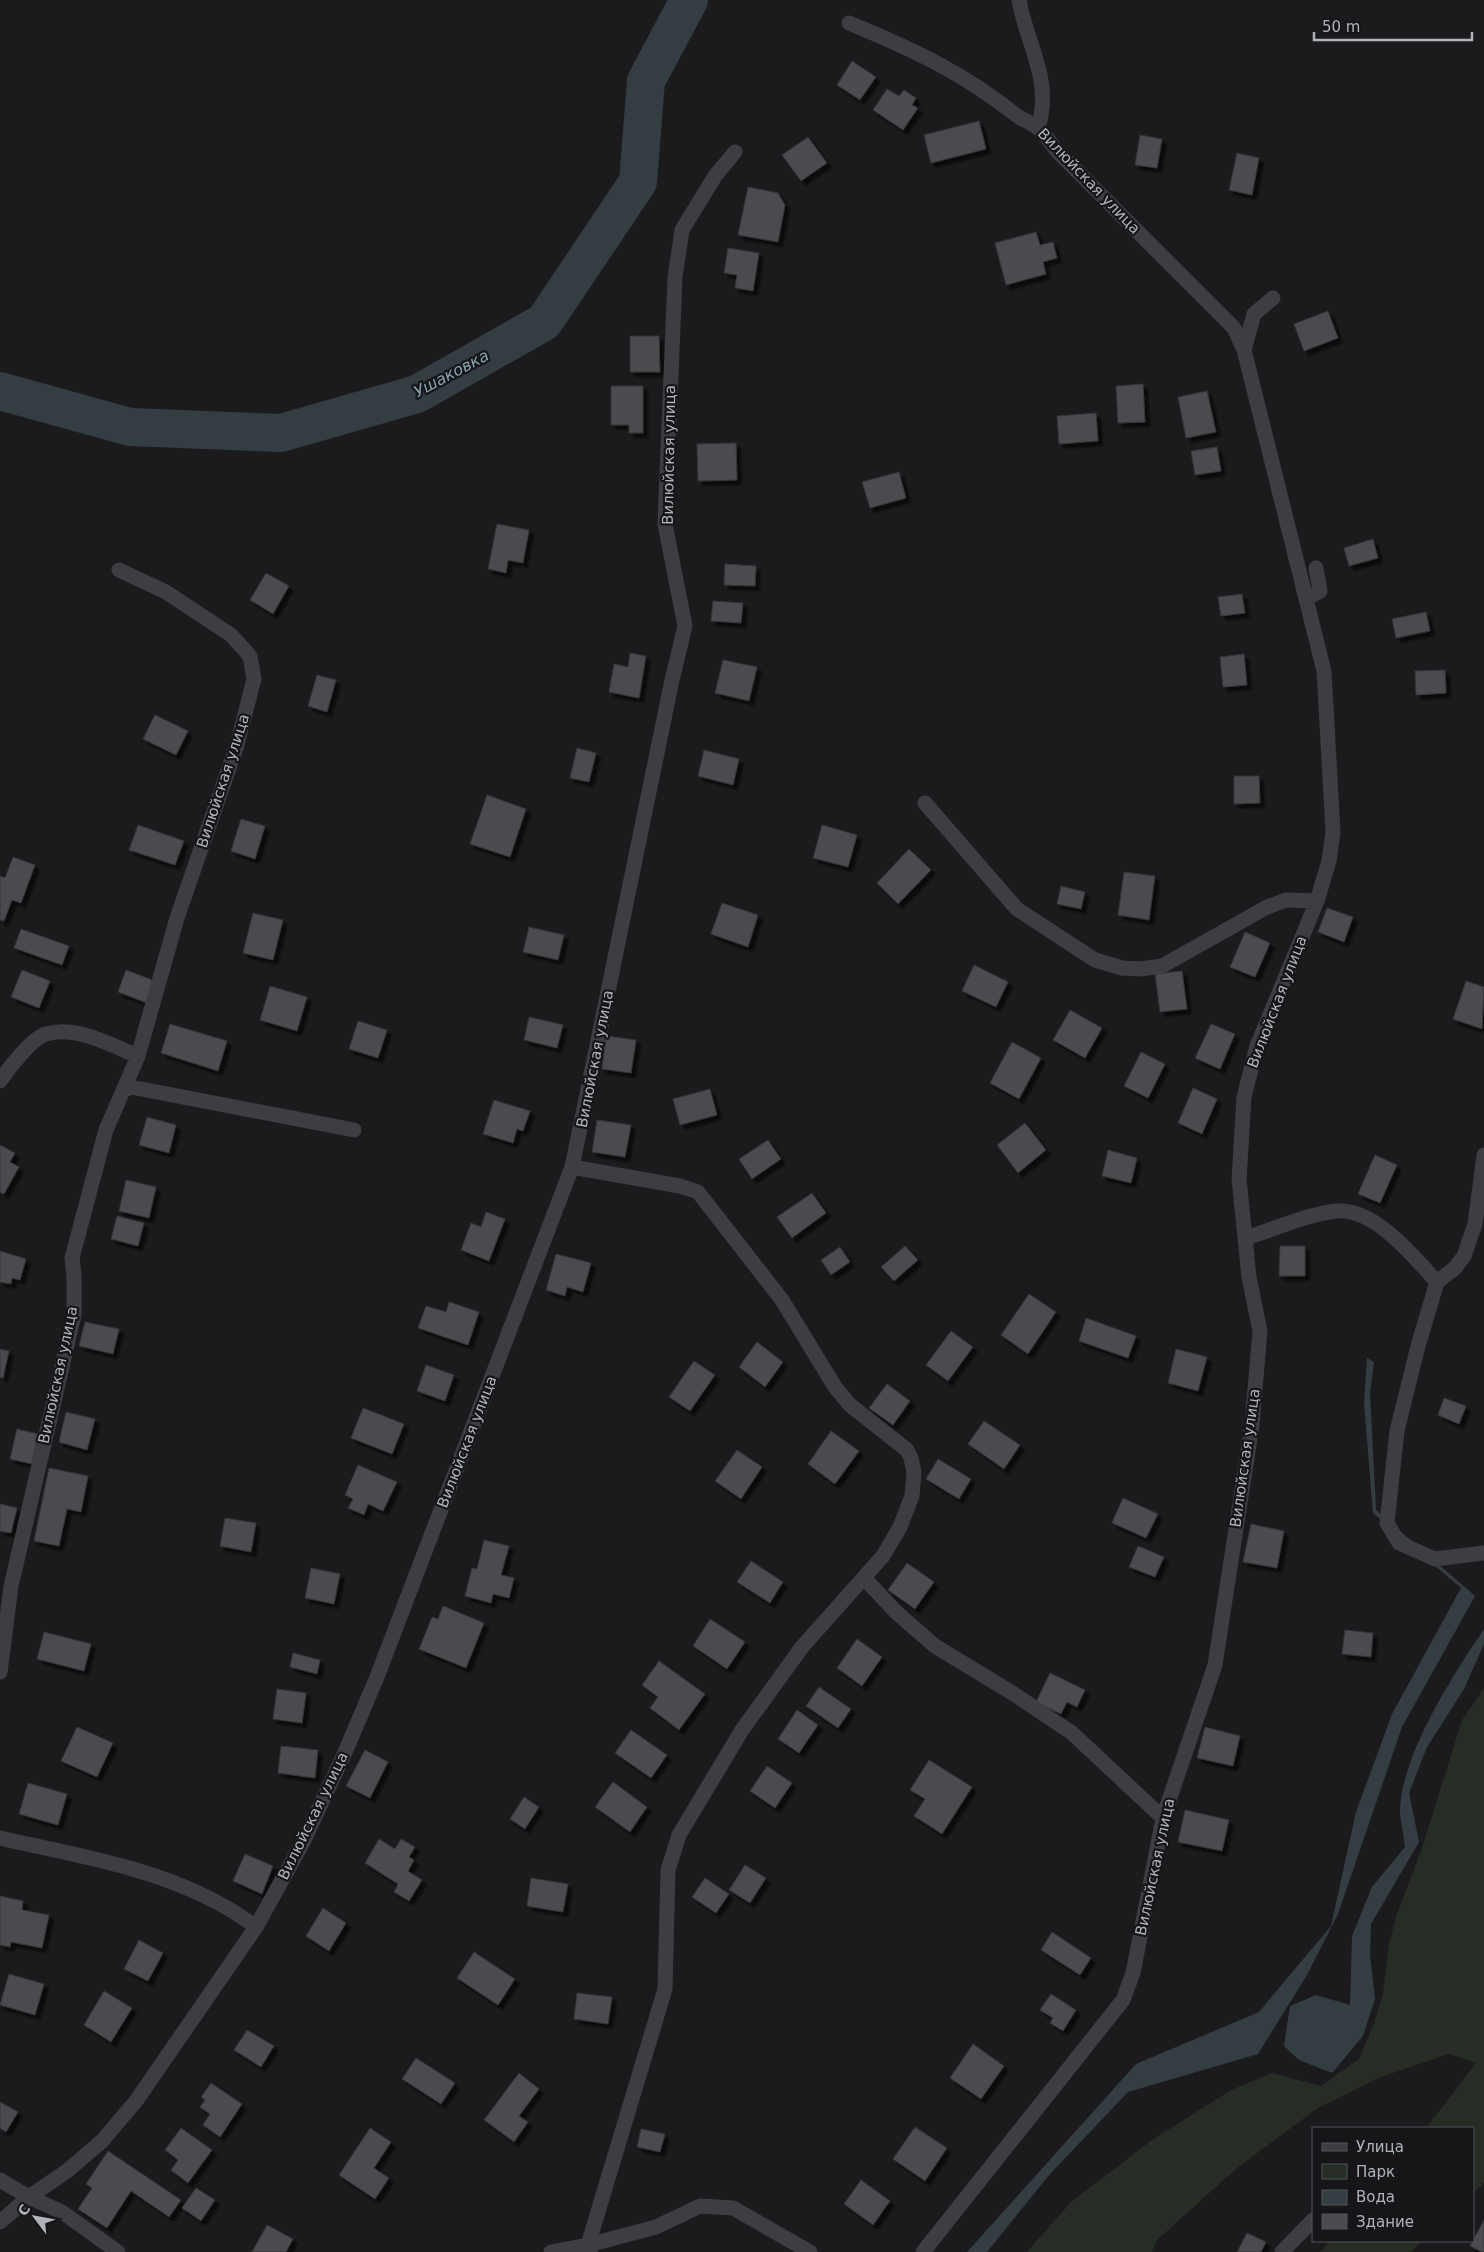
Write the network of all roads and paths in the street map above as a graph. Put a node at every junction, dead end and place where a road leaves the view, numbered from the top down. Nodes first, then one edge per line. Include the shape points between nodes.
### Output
1 (1019, 0) edge
2 (848, 23) dead end
3 (1038, 128) junction
4 (735, 152) dead end
5 (1273, 298) dead end
6 (1244, 350) junction
7 (1316, 568) dead end
8 (119, 570) dead end
9 (1306, 599) junction
10 (925, 803) dead end
11 (1317, 901) junction
12 (138, 1056) junction
13 (0, 1081) edge
14 (124, 1090) junction
15 (354, 1130) dead end
16 (1484, 1155) edge
17 (572, 1167) junction
18 (1246, 1238) junction
19 (1437, 1282) junction
20 (1484, 1553) edge
21 (864, 1578) junction
22 (0, 1672) edge
23 (1163, 1818) junction
24 (0, 1838) edge
25 (256, 1927) junction
26 (0, 2180) edge
27 (29, 2197) junction
28 (1312, 2221) edge
29 (0, 2222) edge
30 (589, 2249) edge
31 (118, 2252) edge
32 (551, 2252) edge
33 (810, 2252) edge
34 (923, 2252) edge
35 (1282, 2252) edge

1 - 3 street via 1044,88 1043,112
2 - 3 street, Вилюйская улица via 913,50 957,73
3 - 6 street, Вилюйская улица via 1220,312 1234,328
4 - 17 street, Вилюйская улица via 715,176 682,230 675,277 666,524 685,626
5 - 6 street, Вилюйская улица via 1254,314
6 - 9 street, Вилюйская улица
7 - 9 street via 1320,591
8 - 12 street, Вилюйская улица via 166,592 231,635 250,656 254,679 237,745 177,918
9 - 11 street, Вилюйская улица via 1324,671 1333,832 1329,862
10 - 11 street via 1017,909 1096,960 1122,968 1162,966 1267,907 1286,900
11 - 18 street, Вилюйская улица via 1248,1075 1239,1179
12 - 13 street via 80,1033 45,1034 24,1051
12 - 14 street, Вилюйская улица
14 - 15 street via 131,1087
14 - 22 street, Вилюйская улица via 106,1130 77,1234 72,1258 74,1315 10,1586
16 - 19 street via 1475,1224 1464,1256
17 - 21 street via 698,1192 782,1300 835,1387 850,1405 907,1450 914,1472 912,1496 900,1527 883,1556
17 - 25 street, Вилюйская улица via 377,1678 303,1842
18 - 19 street via 1321,1214 1351,1212 1370,1220 1399,1242
18 - 23 street, Вилюйская улица via 1249,1278 1260,1331 1252,1425 1215,1665
19 - 20 street via 1397,1431 1387,1523 1400,1543 1435,1559
21 - 23 street via 935,1646 1072,1733
21 - 30 street via 802,1647 742,1730 679,1835 668,1870 664,1989
23 - 34 street, Вилюйская улица via 1133,1973 1123,2000
24 - 25 street via 116,1864 162,1878 220,1903
25 - 27 street, Вилюйская улица via 136,2102 102,2141 67,2172
26 - 27 street
27 - 29 street, Вилюйская улица
27 - 31 street via 62,2212
28 - 35 street
30 - 32 street
30 - 33 street via 656,2227 700,2206 733,2208

